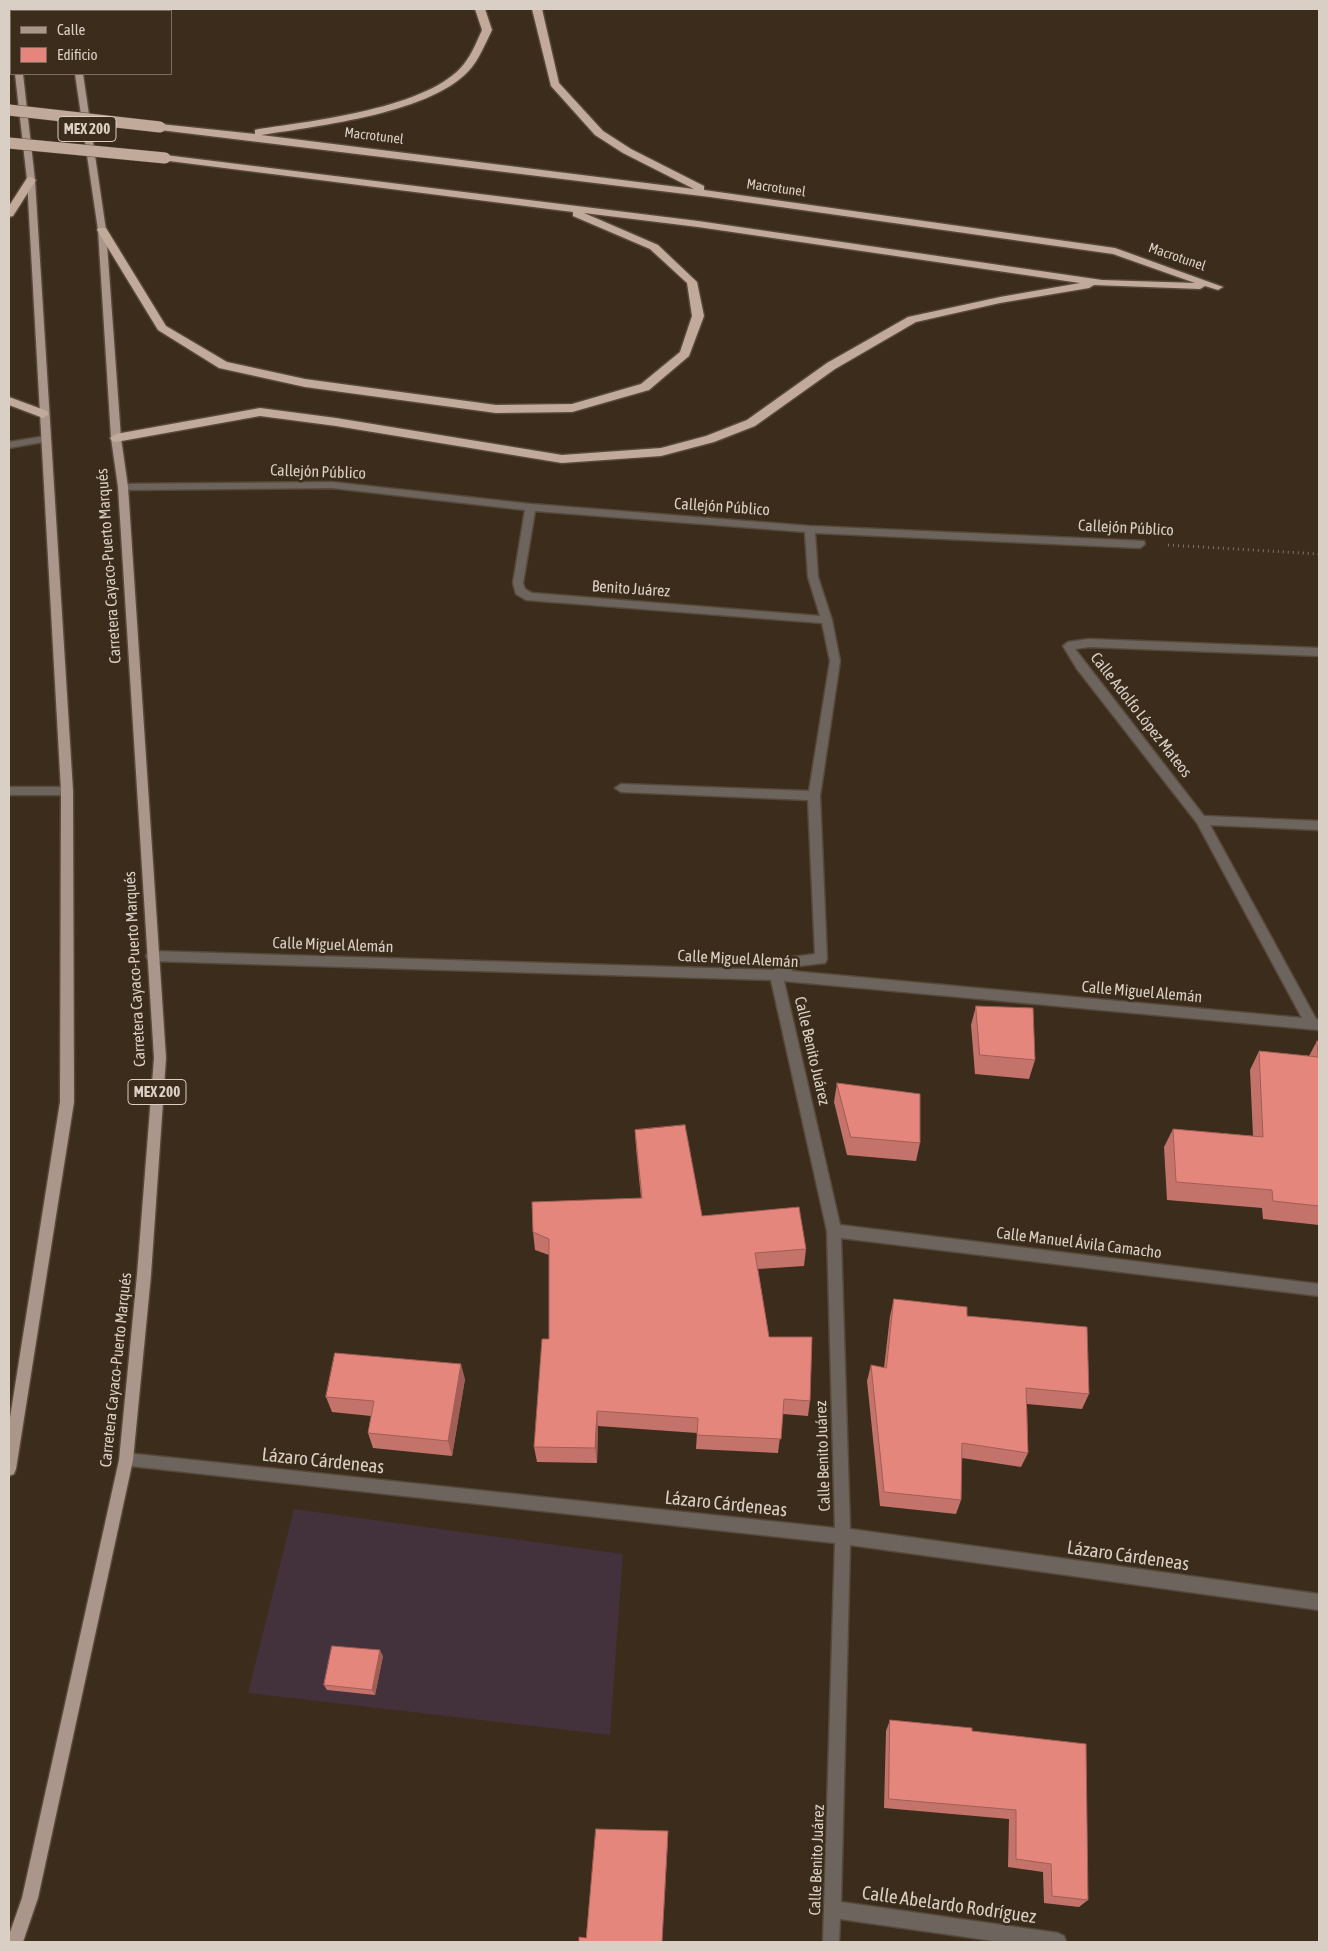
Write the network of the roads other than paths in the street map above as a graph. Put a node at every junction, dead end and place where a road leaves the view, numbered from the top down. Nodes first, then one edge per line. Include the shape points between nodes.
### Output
1 (480, 9) edge
2 (536, 9) edge
3 (19, 75) edge
4 (79, 75) edge
5 (9, 110) edge
6 (240, 135) junction
7 (9, 143) edge
8 (31, 180) junction
9 (710, 194) junction
10 (562, 207) junction
11 (9, 214) edge
12 (102, 230) junction
13 (1102, 283) junction
14 (9, 400) edge
15 (43, 414) junction
16 (116, 438) junction
17 (46, 439) junction
18 (9, 445) edge
19 (123, 487) junction
20 (531, 507) junction
21 (810, 529) junction
22 (1140, 544) road end
23 (827, 620) junction
24 (1319, 652) edge
25 (621, 788) dead end
26 (67, 791) junction
27 (9, 792) edge
28 (814, 796) junction
29 (1201, 820) junction
30 (1319, 825) edge
31 (152, 956) junction
32 (776, 975) junction
33 (1315, 1024) edge
34 (834, 1231) junction
35 (1319, 1290) edge
36 (126, 1460) junction
37 (9, 1469) edge
38 (843, 1536) junction
39 (1319, 1602) edge
40 (834, 1909) junction
41 (15, 1942) edge
42 (831, 1942) edge
43 (1058, 1942) edge

1 - 6 highway via 487,30 468,66 437,91 356,117
2 - 9 highway via 554,84 599,133
3 - 8 main road
4 - 12 main road, Carretera Cayaco-Puerto Marqués / MEX 200
5 - 6 highway, Macrotunel, bridge
6 - 9 highway, Macrotunel
7 - 10 highway, Macrotunel, bridge via 165,158
8 - 11 highway
8 - 15 main road
9 - 13 highway, Macrotunel via 1115,251 1218,287
10 - 12 highway via 654,247 692,282 698,316 685,354 645,387 572,408 496,409 305,384 223,365 162,328
10 - 13 highway, Macrotunel
12 - 16 main road, Carretera Cayaco-Puerto Marqués / MEX 200
13 - 16 highway via 912,319 831,366 751,423 710,439 661,452 562,459 260,412
14 - 15 highway
15 - 17 main road
16 - 19 main road, Carretera Cayaco-Puerto Marqués / MEX 200
17 - 18 street
17 - 26 main road
19 - 20 street, Callejón Público via 332,485
19 - 31 main road, Carretera Cayaco-Puerto Marqués / MEX 200
20 - 21 street, Callejón Público
20 - 23 street, Benito Juárez via 518,583 520,592 530,597
21 - 22 street, Callejón Público
21 - 23 street via 813,577
23 - 28 street via 835,661
24 - 29 street, Calle Adolfo López Mateos via 1089,644 1068,646
25 - 28 street
26 - 27 street
26 - 37 main road via 68,1102
28 - 32 street via 821,959 796,961
29 - 30 street
29 - 33 street, Calle Adolfo López Mateos
31 - 32 street, Calle Miguel Alemán
31 - 36 main road, Carretera Cayaco-Puerto Marqués / MEX 200 via 160,1058
32 - 33 street, Calle Miguel Alemán
32 - 34 street, Calle Benito Juárez
34 - 35 street, Calle Manuel Ávila Camacho
34 - 38 street, Calle Benito Juárez
36 - 38 street, Lázaro Cárdeneas
36 - 41 main road, Carretera Cayaco-Puerto Marqués / MEX 200 via 30,1898
38 - 39 street, Lázaro Cárdeneas
38 - 40 street, Calle Benito Juárez
40 - 42 street, Calle Benito Juárez
40 - 43 street, Calle Abelardo Rodríguez

